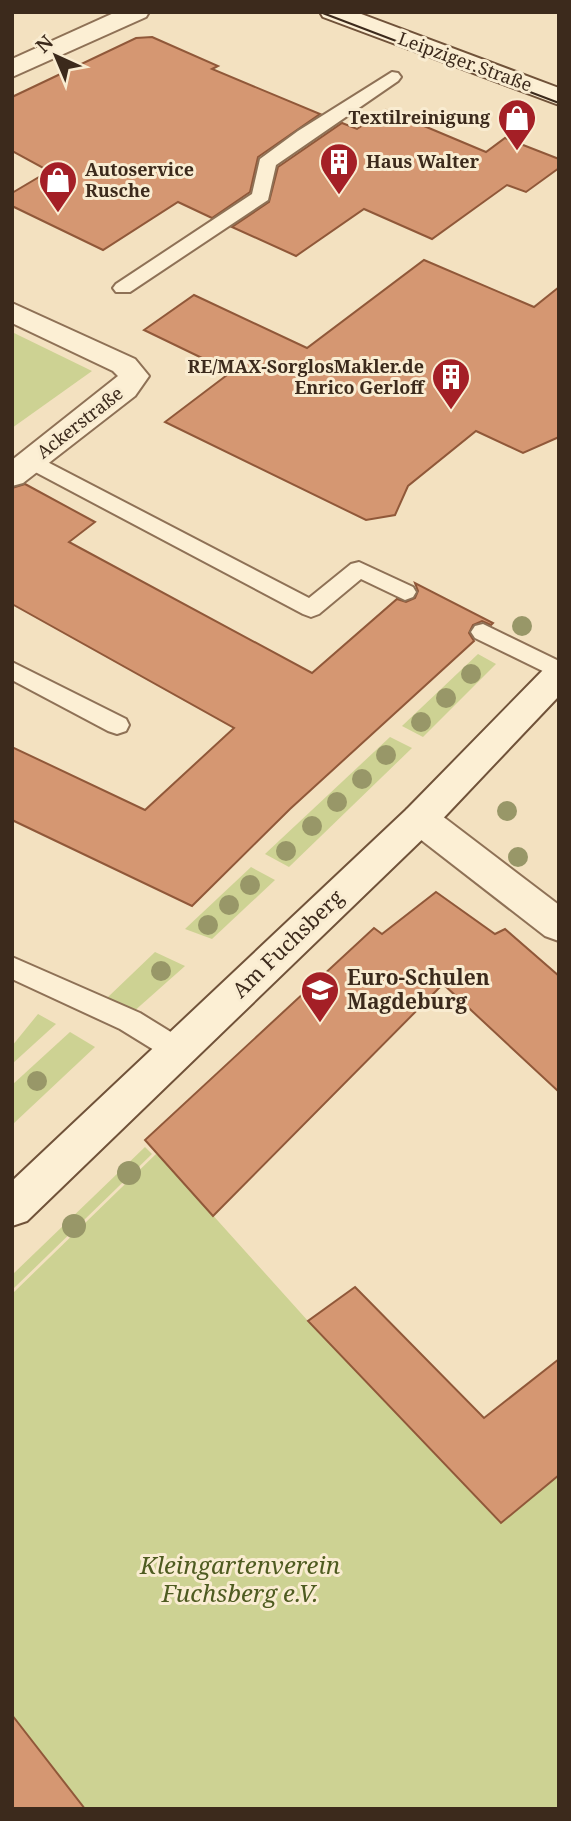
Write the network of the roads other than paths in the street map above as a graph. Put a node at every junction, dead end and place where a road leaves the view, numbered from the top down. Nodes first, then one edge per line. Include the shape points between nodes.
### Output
1 (137, 12) edge
2 (332, 12) edge
3 (12, 69) edge
4 (393, 78) dead end
5 (559, 97) edge
6 (123, 288) dead end
7 (12, 312) edge
8 (22, 468) edge
9 (405, 592) dead end
10 (483, 632) dead end
11 (12, 670) edge
12 (559, 672) edge
13 (117, 725) dead end
14 (420, 819) junction
15 (559, 926) edge
16 (12, 967) edge
17 (177, 1050) junction
18 (12, 1208) edge

1 - 3 main road
2 - 5 main road, Leipziger Straße
4 - 6 lane via 267,163 261,196
7 - 8 main road, Ackerstraße via 124,365 134,376 124,389
8 - 9 lane via 311,609 359,569
10 - 12 lane
11 - 13 lane
12 - 14 main road, Am Fuchsberg
14 - 15 main road
14 - 17 main road, Am Fuchsberg
16 - 17 lane via 130,1021
17 - 18 main road, Am Fuchsberg

